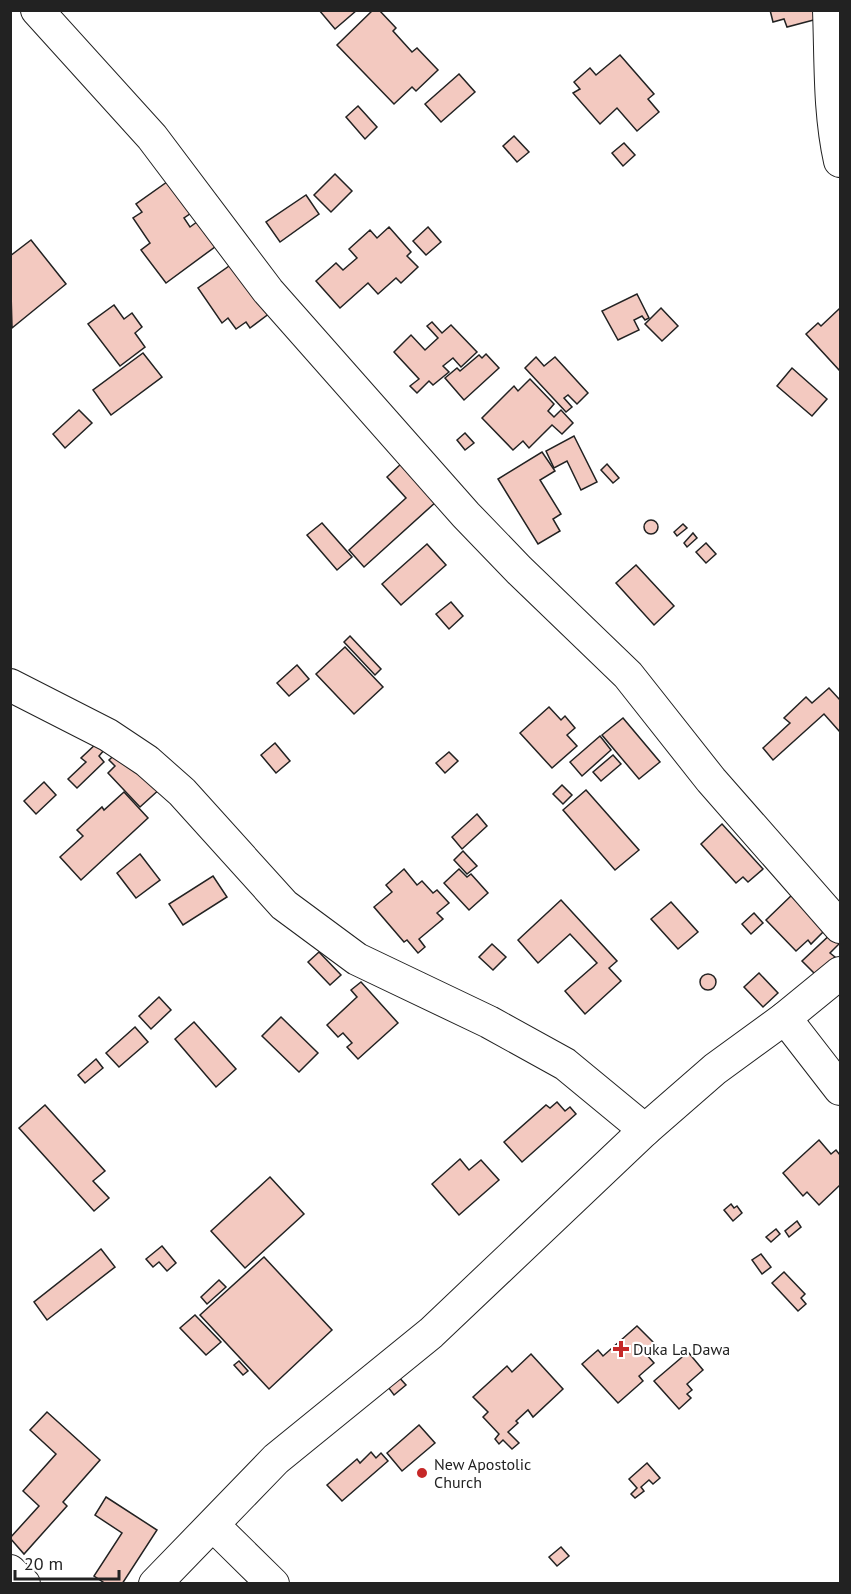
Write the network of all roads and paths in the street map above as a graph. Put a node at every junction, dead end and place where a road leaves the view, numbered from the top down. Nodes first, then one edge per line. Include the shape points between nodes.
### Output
1 (37, 10) edge
2 (829, 10) edge
3 (840, 161) edge
4 (10, 685) edge
5 (840, 927) edge
6 (840, 973) edge
7 (785, 1018) junction
8 (840, 1089) edge
9 (645, 1130) junction
10 (213, 1525) junction
11 (10, 1571) edge
12 (24, 1584) edge
13 (155, 1584) edge
14 (273, 1584) edge

1 - 5 street via 152,137 268,291 466,515 628,675 711,780
2 - 3 street via 831,94
4 - 9 street via 108,735 147,761 182,792 284,905 357,959 489,1022 565,1064
6 - 7 street
7 - 8 street
7 - 9 street via 715,1069
9 - 10 street via 431,1333 276,1459
10 - 13 street
10 - 14 street
11 - 12 street

